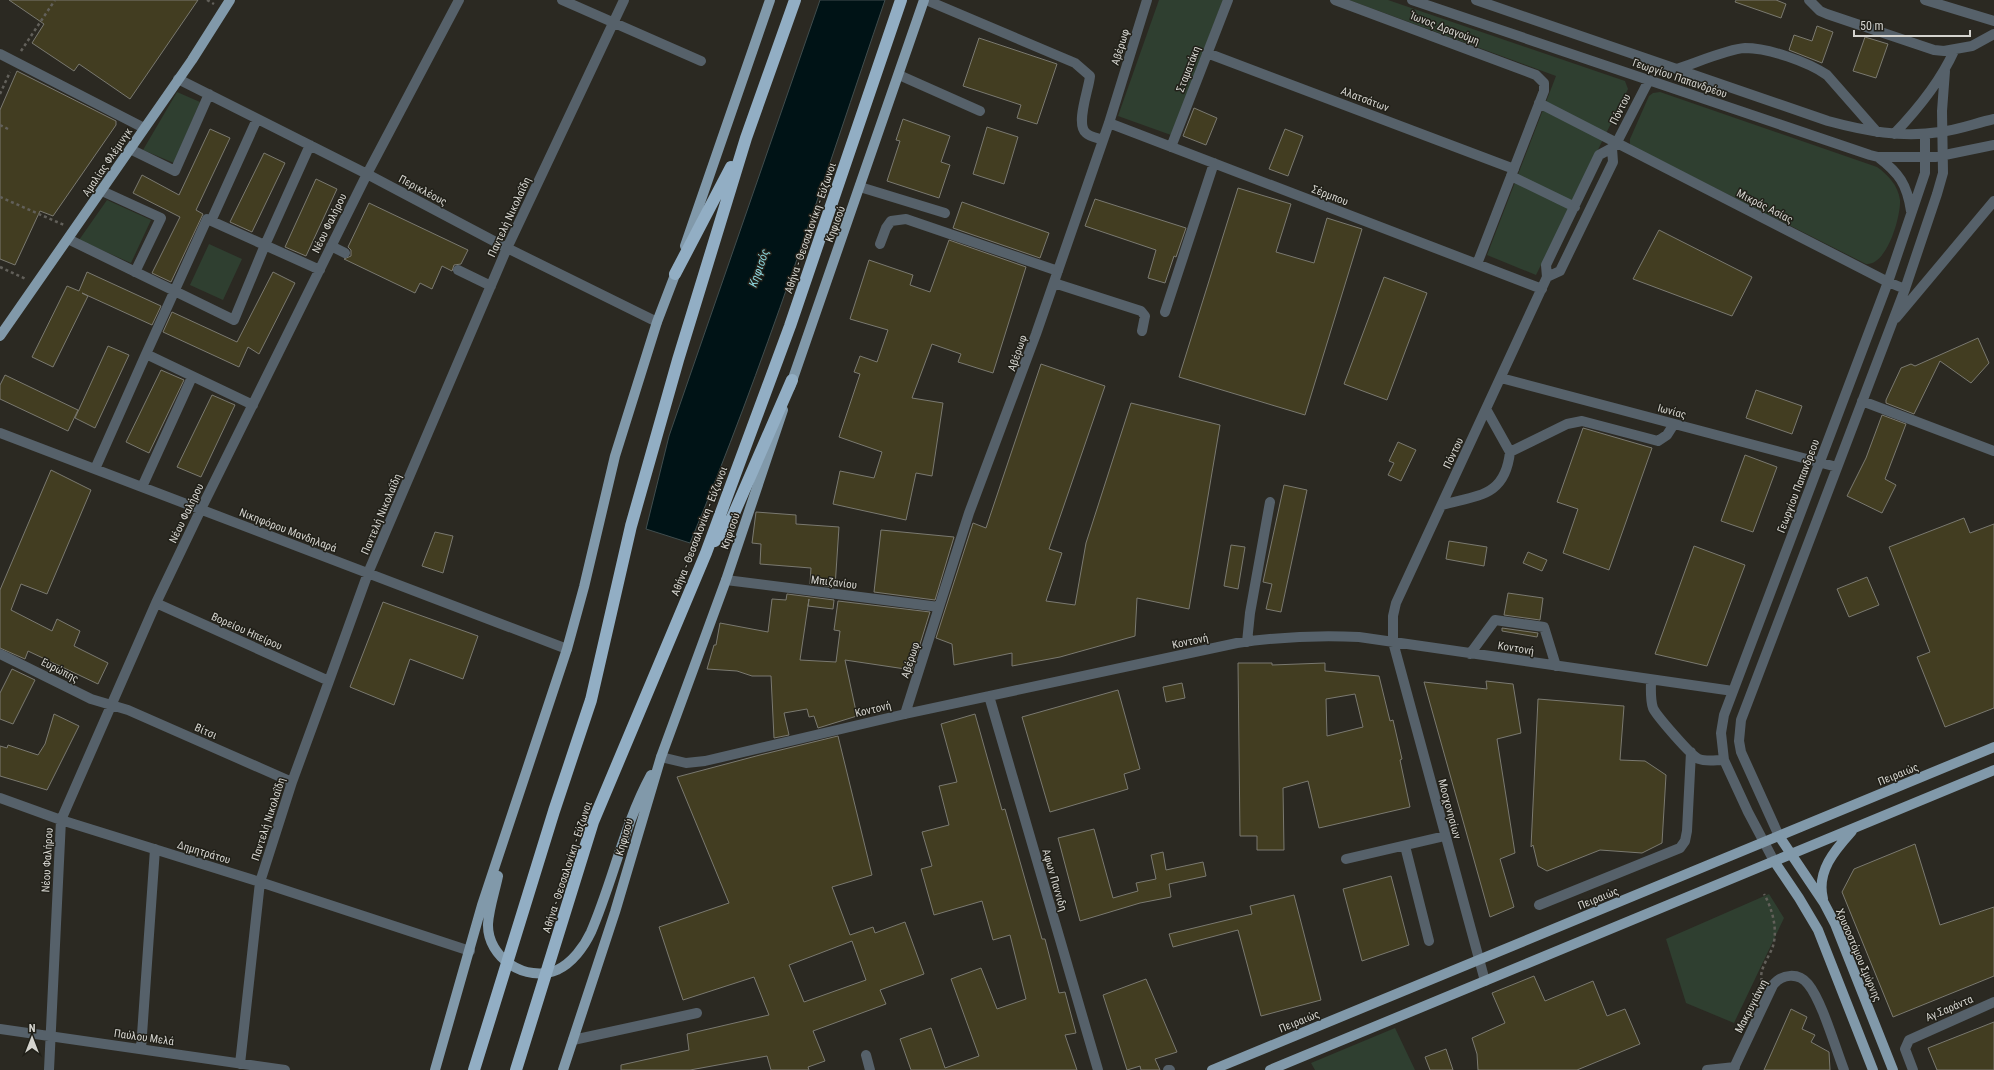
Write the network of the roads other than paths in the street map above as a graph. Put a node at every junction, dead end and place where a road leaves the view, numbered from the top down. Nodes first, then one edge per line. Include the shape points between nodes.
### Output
1 (230, 0) edge
2 (459, 0) edge
3 (562, 0) edge
4 (624, 0) edge
5 (770, 0) edge
6 (795, 0) edge
7 (901, 0) edge
8 (925, 0) edge
9 (1147, 0) edge
10 (1228, 0) edge
11 (1335, 0) edge
12 (1412, 0) edge
13 (1476, 0) edge
14 (1809, 0) edge
15 (1925, 0) edge
16 (1994, 20) edge
17 (614, 23) junction
18 (1994, 34) edge
19 (1954, 51) junction
20 (1207, 53) junction
21 (0, 54) edge
22 (701, 61) dead end
23 (1677, 69) junction
24 (1945, 70) junction
25 (898, 75) junction
26 (178, 78) junction
27 (1649, 80) junction
28 (209, 94) junction
29 (1539, 103) junction
30 (980, 110) dead end
31 (257, 119) junction
32 (1994, 119) edge
33 (1109, 123) junction
34 (144, 128) junction
35 (1877, 132) junction
36 (1942, 132) junction
37 (1894, 134) junction
38 (1925, 134) junction
39 (746, 138) junction
40 (1103, 140) junction
41 (310, 145) junction
42 (1994, 145) edge
43 (1614, 146) junction
44 (1171, 147) junction
45 (130, 149) junction
46 (1943, 156) junction
47 (1878, 157) junction
48 (1925, 158) junction
49 (1214, 164) junction
50 (1512, 173) junction
51 (367, 174) junction
52 (860, 187) junction
53 (102, 191) junction
54 (1994, 201) edge
55 (1575, 207) junction
56 (945, 213) dead end
57 (1911, 215) junction
58 (211, 221) junction
59 (68, 239) junction
60 (880, 244) dead end
61 (265, 245) junction
62 (331, 246) junction
63 (507, 248) junction
64 (345, 253) dead end
65 (1477, 264) junction
66 (320, 270) junction
67 (458, 270) dead end
68 (1058, 271) junction
69 (135, 272) junction
70 (676, 274) junction
71 (1547, 277) junction
72 (1888, 282) junction
73 (1054, 283) junction
74 (491, 286) junction
75 (1542, 289) junction
76 (1904, 289) junction
77 (175, 292) junction
78 (1165, 312) dead end
79 (657, 322) junction
80 (1891, 324) junction
81 (1142, 331) dead end
82 (0, 336) edge
83 (146, 354) junction
84 (192, 377) junction
85 (1501, 378) junction
86 (792, 380) junction
87 (1862, 401) junction
88 (252, 405) junction
89 (1486, 408) junction
90 (1674, 424) junction
91 (0, 433) edge
92 (1994, 451) edge
93 (1510, 452) junction
94 (1820, 462) junction
95 (1837, 467) junction
96 (95, 469) junction
97 (142, 487) junction
98 (1270, 502) dead end
99 (1442, 505) junction
100 (201, 510) junction
101 (706, 553) junction
102 (368, 573) junction
103 (726, 580) junction
104 (156, 603) junction
105 (939, 607) junction
106 (1247, 642) junction
107 (1393, 642) junction
108 (567, 649) junction
109 (0, 654) edge
110 (1470, 654) junction
111 (1556, 666) junction
112 (1651, 680) junction
113 (329, 681) junction
114 (1733, 691) junction
115 (989, 696) junction
116 (110, 706) junction
117 (905, 714) junction
118 (1994, 747) edge
119 (1691, 752) junction
120 (661, 757) junction
121 (1724, 760) junction
122 (1994, 770) edge
123 (292, 782) junction
124 (0, 798) edge
125 (60, 820) junction
126 (509, 825) junction
127 (1854, 828) junction
128 (1445, 836) junction
129 (1779, 836) junction
130 (1763, 843) junction
131 (1405, 846) junction
132 (155, 849) junction
133 (1791, 855) junction
134 (1346, 859) dead end
135 (1774, 861) junction
136 (260, 882) junction
137 (1824, 903) junction
138 (1539, 905) dead end
139 (1429, 941) dead end
140 (470, 951) junction
141 (1478, 960) junction
142 (1485, 981) junction
143 (1994, 1002) edge
144 (697, 1013) dead end
145 (0, 1029) edge
146 (50, 1036) junction
147 (573, 1040) junction
148 (141, 1049) junction
149 (866, 1055) dead end
150 (240, 1064) junction
151 (1734, 1069) edge
152 (49, 1070) edge
153 (285, 1070) edge
154 (435, 1070) edge
155 (474, 1070) edge
156 (516, 1070) edge
157 (563, 1070) edge
158 (870, 1070) edge
159 (1098, 1070) edge
160 (1212, 1070) edge
161 (1270, 1070) edge
162 (1707, 1070) edge
163 (1844, 1070) edge
164 (1874, 1070) edge
165 (1893, 1070) edge
166 (1913, 1070) edge

1 - 26 main road, Αμαλίας Φλέμινγκ
2 - 51 street, Νέου Φαλήρου
3 - 17 street
4 - 17 street, Παντελή Νικολαΐδη
5 - 70 main road
6 - 39 highway
7 - 101 highway, Αθήνα - Θεσσαλονίκη - Εύζωνοι via 790,326
8 - 25 main road, Κηφισού
8 - 40 street via 1075,63 1085,70 1090,76 1081,119 1082,128 1086,134
9 - 33 street, Αβέρωφ
10 - 20 street, Σταματάκη
11 - 29 street, Ίωνος Δραγούμη via 1536,75 1544,83
12 - 27 street, Γεωργίου Παπανδρέου
13 - 23 street, Γεωργίου Παπανδρέου
14 - 19 street via 1827,14 1934,50
15 - 16 street
17 - 22 street
17 - 63 street, Παντελή Νικολαΐδη
18 - 19 street via 1972,46
19 - 24 street
20 - 44 street, Σταματάκη
20 - 50 street, Αλατσάτων
21 - 34 street
23 - 35 street, Γεωργίου Παπανδρέου via 1828,121
23 - 35 street via 1744,48 1772,52 1817,68 1827,75
24 - 36 street
24 - 37 street via 1913,114
25 - 30 street
25 - 52 main road, Κηφισού
26 - 28 street, Περικλέους
26 - 34 main road, Αμαλίας Φλέμινγκ
27 - 43 street, Πόντου
27 - 47 street, Γεωργίου Παπανδρέου
28 - 31 street, Περικλέους
28 - 45 street via 175,171
29 - 43 street, Μικράς Ασίας
29 - 50 street
31 - 41 street, Περικλέους
31 - 58 street
32 - 36 street, Γεωργίου Παπανδρέου
33 - 40 street, Αβέρωφ
33 - 44 street, Σέρμπου
34 - 45 main road, Αμαλίας Φλέμινγκ
35 - 37 street, Γεωργίου Παπανδρέου
36 - 38 street, Γεωργίου Παπανδρέου
36 - 46 street
37 - 38 street, Γεωργίου Παπανδρέου
38 - 48 street, Γεωργίου Παπανδρεου
39 - 70 highway
39 - 155 highway via 678,360 631,526 591,700
40 - 68 street, Αβέρωφ
41 - 51 street, Περικλέους
41 - 61 street
42 - 46 street, Γεωργίου Παπανδρέου
43 - 55 street, Πόντου via 1599,156
43 - 71 street, Πόντου via 1613,162 1560,271
43 - 72 street, Μικράς Ασίας
44 - 49 street, Σέρμπου
45 - 53 main road, Αμαλίας Φλέμινγκ
46 - 48 street, Γεωργίου Παπανδρέου
46 - 76 street via 1943,173 1939,187
47 - 48 street, Γεωργίου Παπανδρέου
47 - 57 street via 1901,179 1908,193
48 - 57 street, Γεωργίου Παπανδρεου via 1925,173
49 - 65 street, Σέρμπου
49 - 78 street
50 - 55 street, Αλατσάτων
50 - 65 street
51 - 62 street, Νέου Φαλήρου
51 - 63 street, Περικλέους
52 - 56 street
52 - 86 main road, Κηφισού
53 - 59 main road, Αμαλίας Φλέμινγκ
53 - 69 street via 161,218
54 - 80 street
55 - 71 street, Πόντου via 1546,265
57 - 72 street, Γεωργίου Παπανδρεου
58 - 61 street
58 - 77 street via 207,219
59 - 69 street
59 - 82 main road, Αμαλίας Φλέμινγκ
60 - 68 street via 891,221 906,219
61 - 66 street
61 - 77 street via 234,320
62 - 64 street
62 - 66 street, Νέου Φαλήρου
63 - 74 street, Παντελή Νικολαΐδη
63 - 79 street, Περικλέους
65 - 75 street, Σέρμπου
66 - 88 street, Νέου Φαλήρου
67 - 74 street
68 - 73 street, Αβέρωφ
69 - 77 street
70 - 79 main road
71 - 75 street, Πόντου
72 - 76 street, Μικράς Ασίας
72 - 94 street, Γεωργίου Παπανδρεου
73 - 81 street via 1141,311 1146,316
73 - 105 street, Αβέρωφ via 970,513
74 - 102 street, Παντελή Νικολαΐδη
75 - 85 street, Πόντου
76 - 80 street
77 - 83 street
79 - 108 main road via 615,456
80 - 87 street
83 - 84 street
83 - 96 street
84 - 88 street
84 - 97 street
85 - 89 street, Πόντου
85 - 90 street, Ιωνίας
86 - 101 highway via 732,518
86 - 103 main road, Κηφισού via 780,424
87 - 92 street
87 - 95 street
88 - 100 street, Νέου Φαλήρου
89 - 93 street
89 - 99 street, Πόντου
90 - 93 street via 1667,435 1658,440 1582,421 1567,424
90 - 94 street, Ιωνίας
91 - 96 street, Νικηφόρου Μανδηλαρά
93 - 99 street via 1499,485 1493,490
94 - 95 street, Ιωνίας
94 - 114 street, Γεωργίου Παπανδρεου
95 - 129 street via 1741,720 1741,752
96 - 97 street, Νικηφόρου Μανδηλαρά
97 - 100 street, Νικηφόρου Μανδηλαρά
98 - 106 street
99 - 107 street, Πόντου via 1396,603
100 - 102 street, Νικηφόρου Μανδηλαρά
100 - 104 street, Νέου Φαλήρου
101 - 156 highway, Αθήνα - Θεσσαλονίκη - Εύζωνοι via 593,822
102 - 108 street, Νικηφόρου Μανδηλαρά
102 - 113 street, Παντελή Νικολαΐδη
103 - 105 street, Μπιζανίου
103 - 120 main road, Κηφισού
104 - 113 street, Βορείου Ηπείρου
104 - 116 street, Νέου Φαλήρου
105 - 117 street, Αβέρωφ
106 - 107 street, Κοντονή via 1320,636 1359,637
106 - 115 street, Κοντονή
107 - 110 street, Κοντονή
107 - 128 street, Μοσχονησίων
108 - 126 main road
109 - 116 street, Ευρώπης
110 - 111 street, Κοντονή
110 - 111 street via 1495,620 1544,627
111 - 112 street, Κοντονή
112 - 114 street, Κοντονή
112 - 119 street via 1651,700 1657,714
113 - 123 street, Παντελή Νικολαΐδη
114 - 121 street, Γεωργίου Παπανδρεου via 1724,715 1721,733
115 - 117 street, Κοντονή
115 - 159 street, Αφων Παννιδη
116 - 123 street, Βίτσι via 128,710
116 - 125 street, Νέου Φαλήρου
117 - 120 street, Κοντονή via 705,761 686,763
118 - 129 main road, Πειραιώς
119 - 121 street via 1697,759
119 - 138 street via 1687,831 1680,848
120 - 126 main road via 641,793 590,933 570,961 557,970 541,974 523,972 498,954 491,941 488,924
120 - 147 main road, Κηφισού via 615,912
121 - 130 street, Γεωργίου Παπανδρεου
122 - 127 main road
123 - 136 street, Παντελή Νικολαΐδη
124 - 125 street, Δημητράτου
125 - 132 street, Δημητράτου
125 - 146 street, Νέου Φαλήρου
126 - 140 main road via 482,904
127 - 133 main road
127 - 137 main road via 1825,868 1821,880
128 - 131 street
128 - 141 street, Μοσχονησίων
129 - 130 main road, Πειραιώς
129 - 133 main road, Χρυσοστόμου Σμύρνης
130 - 135 street
130 - 141 main road, Πειραιώς
131 - 134 street
131 - 139 street
132 - 136 street, Δημητράτου
132 - 148 street
133 - 135 main road
133 - 137 main road, Χρυσοστόμου Σμύρνης
135 - 142 main road
135 - 164 main road via 1809,913
136 - 140 street, Δημητράτου
136 - 150 street, Παντελή Νικολαΐδη
137 - 165 main road, Χρυσοστόμου Σμύρνης
140 - 154 main road
141 - 142 street, Μοσχονησίων
141 - 160 main road, Πειραιώς
142 - 161 main road
143 - 166 street, Αγ.Σαράντα via 1909,1040 1905,1049
144 - 147 street
145 - 146 street, Παύλου Μελά
146 - 148 street, Παύλου Μελά
146 - 152 street, Νέου Φαλήρου
147 - 157 main road, Κηφισού
148 - 150 street, Παύλου Μελά
149 - 158 street
150 - 153 street, Παύλου Μελά
151 - 162 street
151 - 163 street, Μακρυγιάννη via 1773,985 1782,978 1797,977 1807,982 1815,996

